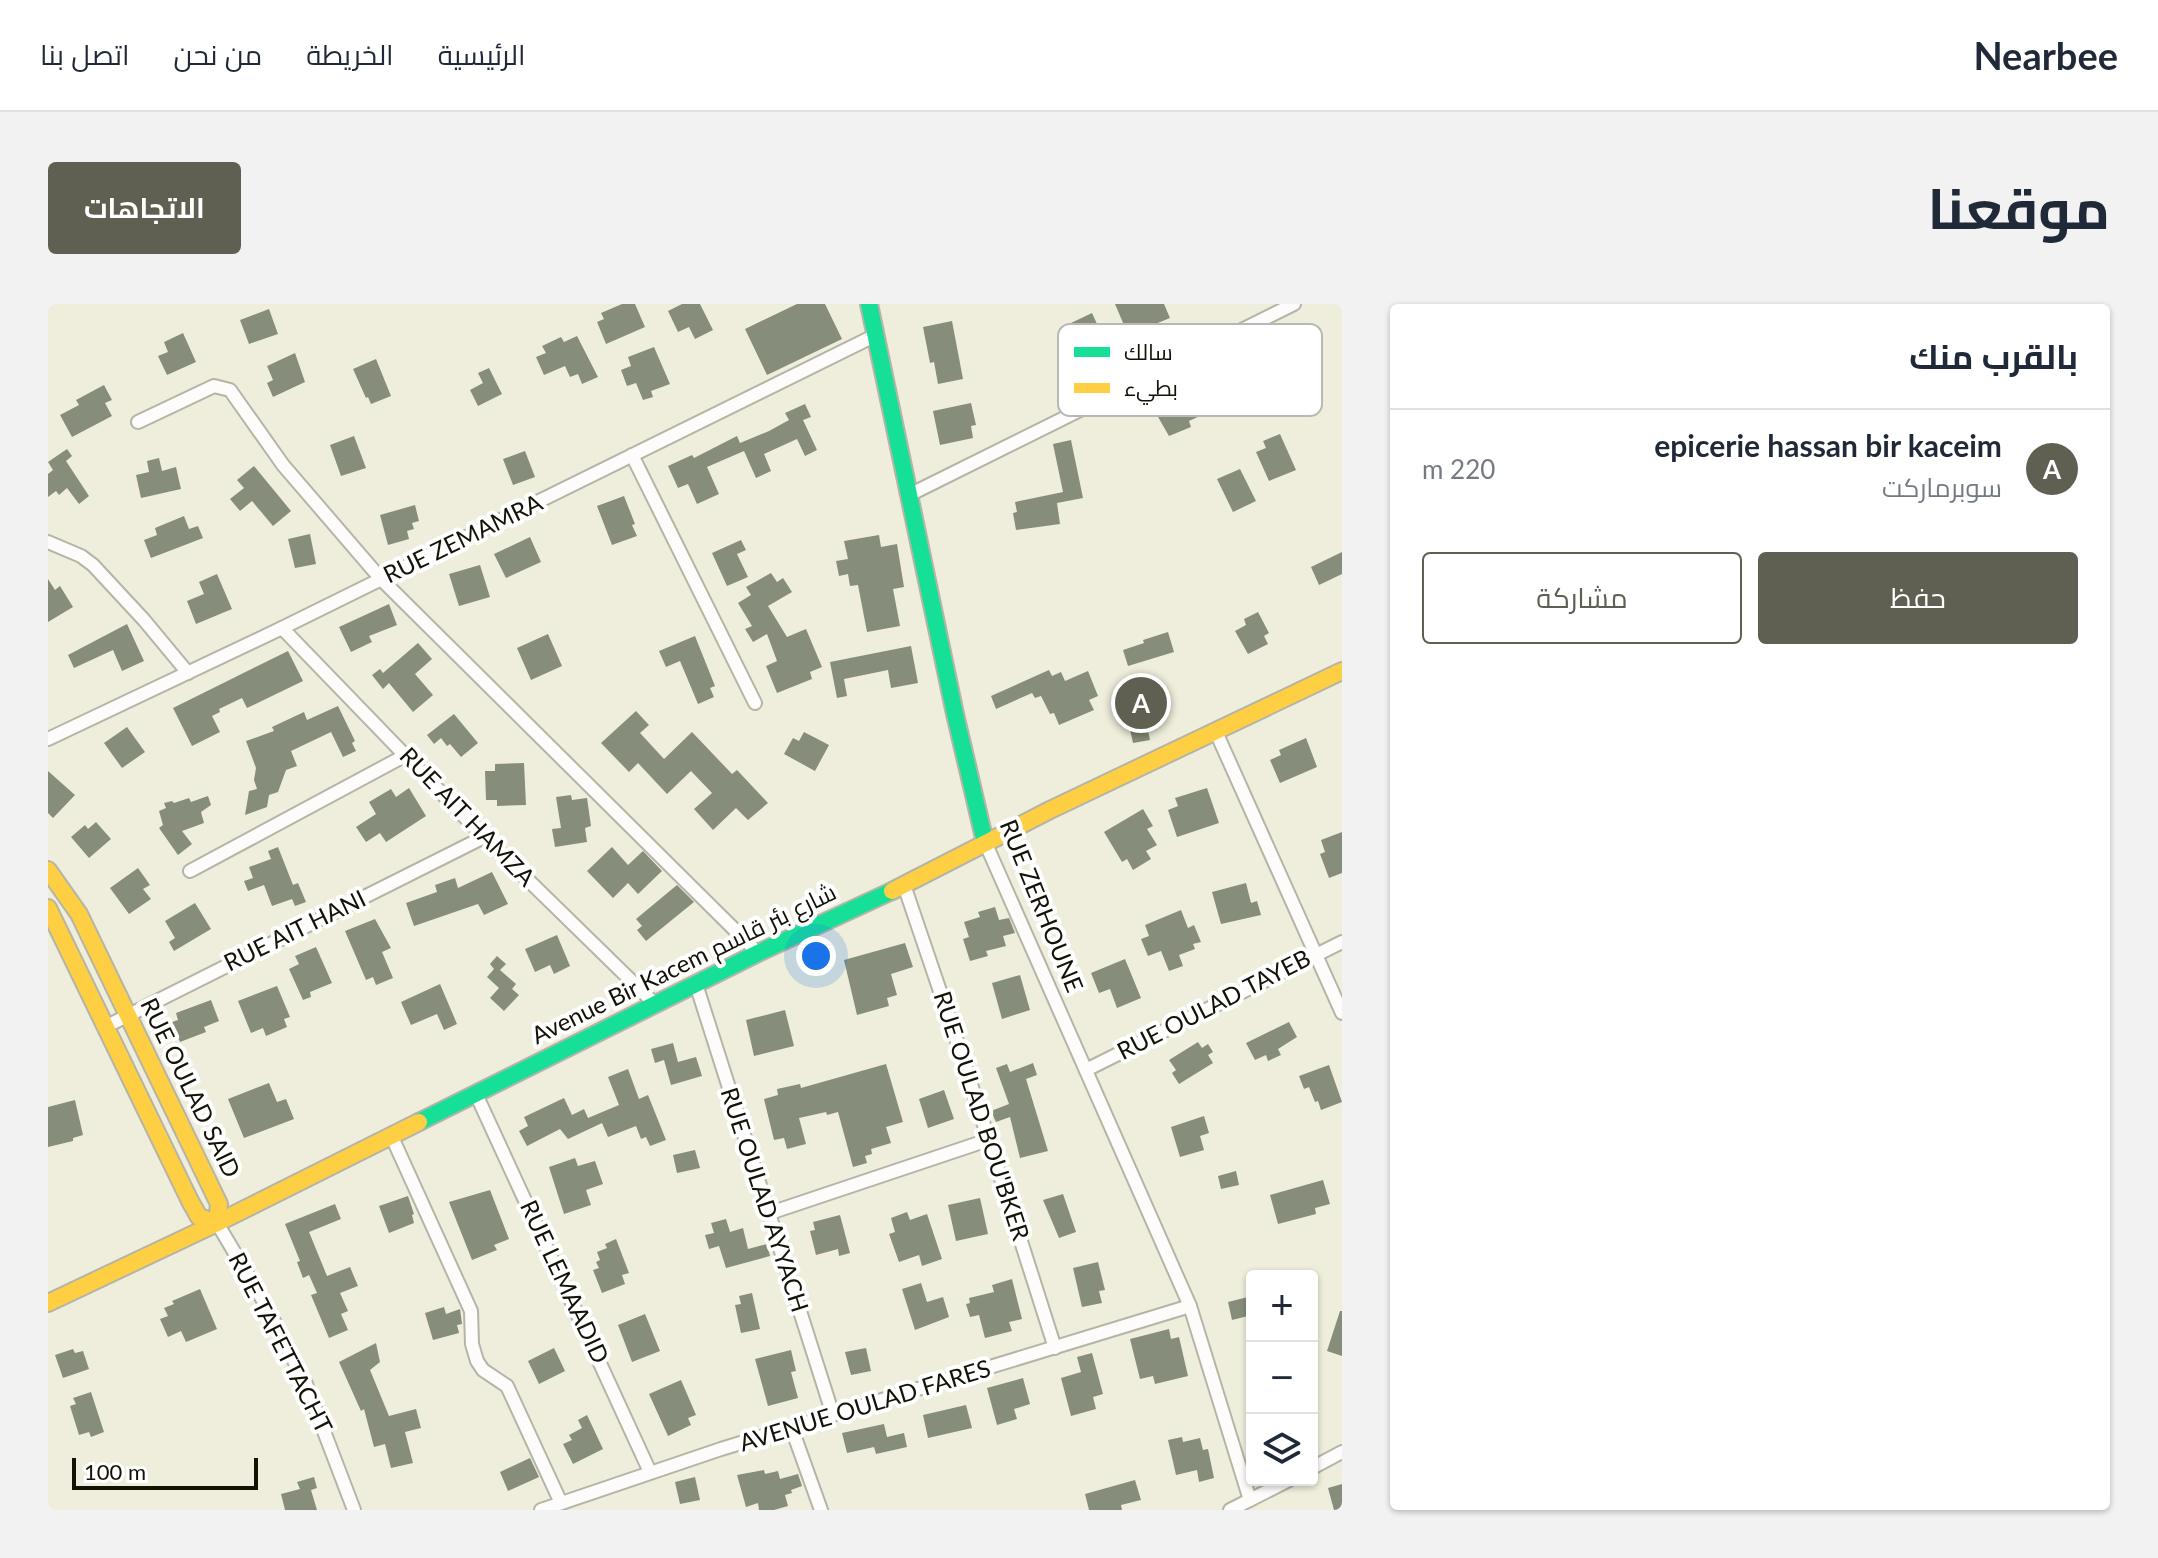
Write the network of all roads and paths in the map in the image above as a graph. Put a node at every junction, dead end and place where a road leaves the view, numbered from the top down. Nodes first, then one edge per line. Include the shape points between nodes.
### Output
1 (869, 304) edge
2 (1294, 304) edge
3 (1254, 324) edge
4 (876, 335) junction
5 (1068, 416) edge
6 (138, 422) dead end
7 (632, 455) junction
8 (909, 495) junction
9 (48, 542) edge
10 (381, 579) junction
11 (282, 628) junction
12 (1342, 671) edge
13 (188, 673) junction
14 (755, 703) dead end
15 (1216, 732) junction
16 (48, 739) edge
17 (406, 755) junction
18 (484, 837) junction
19 (985, 842) junction
20 (48, 870) edge
21 (190, 871) dead end
22 (904, 885) junction
23 (48, 908) edge
24 (1342, 942) edge
25 (758, 953) junction
26 (1315, 954) junction
27 (696, 984) junction
28 (655, 1004) junction
29 (1342, 1013) edge
30 (128, 1014) junction
31 (107, 1026) junction
32 (1086, 1070) junction
33 (476, 1094) junction
34 (391, 1135) junction
35 (988, 1140) junction
36 (767, 1214) junction
37 (217, 1223) junction
38 (48, 1303) edge
39 (1190, 1306) junction
40 (1055, 1348) junction
41 (833, 1415) junction
42 (792, 1429) junction
43 (1342, 1452) edge
44 (1318, 1465) edge
45 (650, 1472) junction
46 (1277, 1486) edge
47 (1250, 1500) junction
48 (561, 1503) junction
49 (354, 1510) edge
50 (541, 1510) edge
51 (821, 1510) edge
52 (1230, 1510) edge

1 - 4 street, RUE ZERHOUNE
2 - 3 street
4 - 7 street, RUE ZEMAMRA
4 - 8 street, RUE ZERHOUNE
5 - 8 street
6 - 10 street via 209,388 225,387 283,465
7 - 10 street, RUE ZEMAMRA
7 - 14 street
8 - 19 street, RUE ZERHOUNE
9 - 13 street via 93,565
10 - 11 street, RUE ZEMAMRA
10 - 25 street
11 - 13 street, RUE ZEMAMRA
11 - 17 street, RUE AIT HAMZA
12 - 15 street, Avenue Bir Kacem شارع بئر قاسم
13 - 16 street, RUE ZEMAMRA
15 - 19 street, Avenue Bir Kacem شارع بئر قاسم
15 - 26 street
17 - 18 street, RUE AIT HAMZA
17 - 21 street
18 - 28 street, RUE AIT HAMZA
18 - 30 street, RUE AIT HANI
19 - 22 street, Avenue Bir Kacem شارع بئر قاسم
19 - 32 street, RUE ZERHOUNE
20 - 30 street, RUE OULAD SAID via 79,914
22 - 25 street, Avenue Bir Kacem شارع بئر قاسم
22 - 35 street, RUE OULAD BOU'BKER
23 - 31 street, RUE OULAD SAID
24 - 26 street, RUE OULAD TAYEB
25 - 27 street, Avenue Bir Kacem شارع بئر قاسم
26 - 29 street
26 - 32 street, RUE OULAD TAYEB
27 - 28 street, Avenue Bir Kacem شارع بئر قاسم
27 - 36 street, RUE OULAD AYYACH
28 - 33 street, Avenue Bir Kacem شارع بئر قاسم
30 - 31 street, RUE AIT HANI
30 - 37 street, RUE OULAD SAID via 219,1204
31 - 37 street, RUE OULAD SAID via 199,1217
32 - 39 street, RUE ZERHOUNE
33 - 34 street, Avenue Bir Kacem شارع بئر قاسم
33 - 45 street, RUE LEMAADID
34 - 37 street, Avenue Bir Kacem شارع بئر قاسم
34 - 48 street via 471,1311 477,1361 507,1386
35 - 36 street
35 - 40 street, RUE OULAD BOU'BKER
36 - 41 street, RUE OULAD AYYACH
37 - 38 street, Avenue Bir Kacem شارع بئر قاسم
37 - 49 street, RUE TAFETTACHT via 306,1384
39 - 40 street, AVENUE OULAD FARES
39 - 47 street, RUE ZERHOUNE
40 - 41 street, AVENUE OULAD FARES
41 - 42 street, AVENUE OULAD FARES
42 - 45 street, AVENUE OULAD FARES
42 - 51 street
43 - 44 street
45 - 48 street, AVENUE OULAD FARES
46 - 47 street
47 - 52 street
48 - 50 street, AVENUE OULAD FARES

